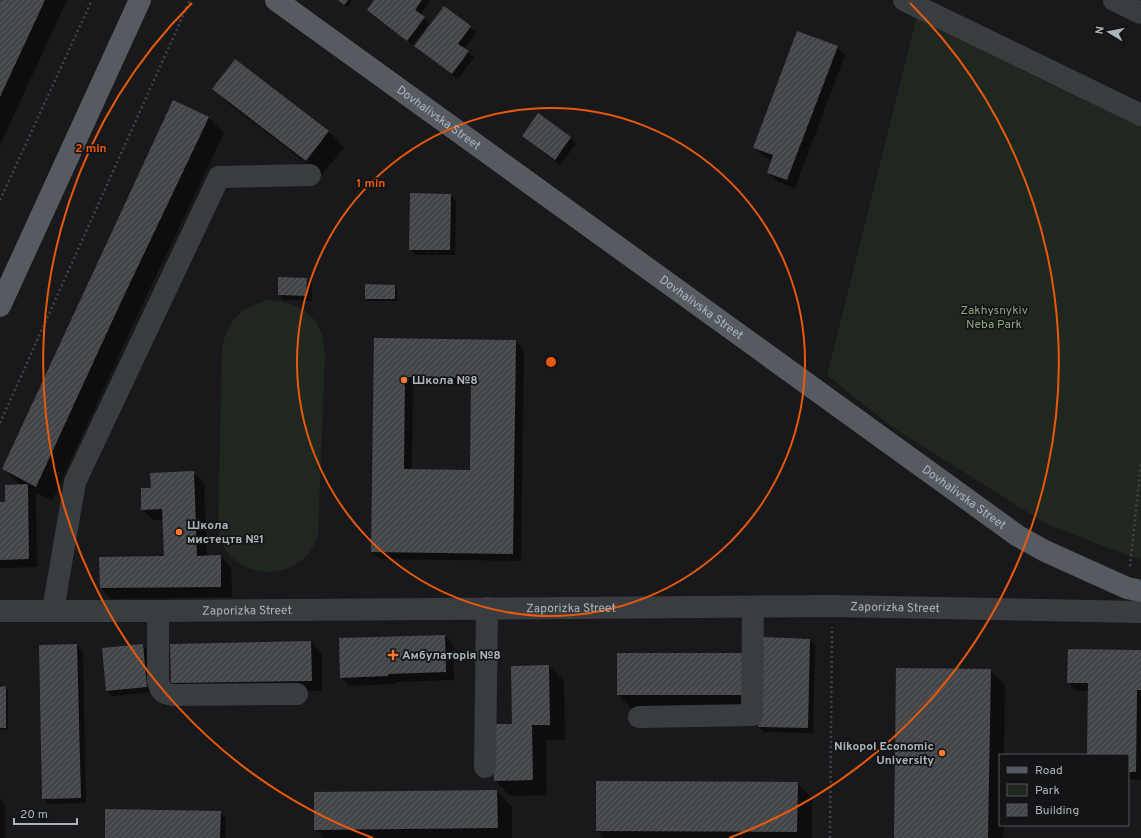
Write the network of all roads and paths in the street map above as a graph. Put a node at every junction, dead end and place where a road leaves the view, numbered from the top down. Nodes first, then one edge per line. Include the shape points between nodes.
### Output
1 (92, 0) edge
2 (140, 0) edge
3 (190, 0) edge
4 (276, 0) edge
5 (904, 0) edge
6 (1114, 0) edge
7 (1141, 13) edge
8 (1141, 115) edge
9 (310, 175) dead end
10 (0, 200) edge
11 (0, 306) edge
12 (0, 423) edge
13 (1141, 462) edge
14 (1134, 590) edge
15 (833, 606) junction
16 (753, 607) junction
17 (487, 608) junction
18 (53, 610) junction
19 (0, 611) edge
20 (158, 611) junction
21 (1141, 612) edge
22 (297, 694) dead end
23 (639, 717) dead end
24 (485, 767) dead end
25 (830, 838) edge

1 - 10 path
2 - 11 main road
3 - 12 path
4 - 14 main road, Dovhalivska Street via 1018,536 1045,551
5 - 8 street
6 - 7 street
9 - 18 street via 219,177 75,482
13 - 14 path
15 - 16 street, Zaporizka Street
15 - 21 street, Zaporizka Street
15 - 25 path
16 - 17 street, Zaporizka Street
16 - 23 street via 752,716
17 - 20 street, Zaporizka Street
17 - 24 street
18 - 19 street, Zaporizka Street
18 - 20 street, Zaporizka Street
20 - 22 street via 158,681 163,693

